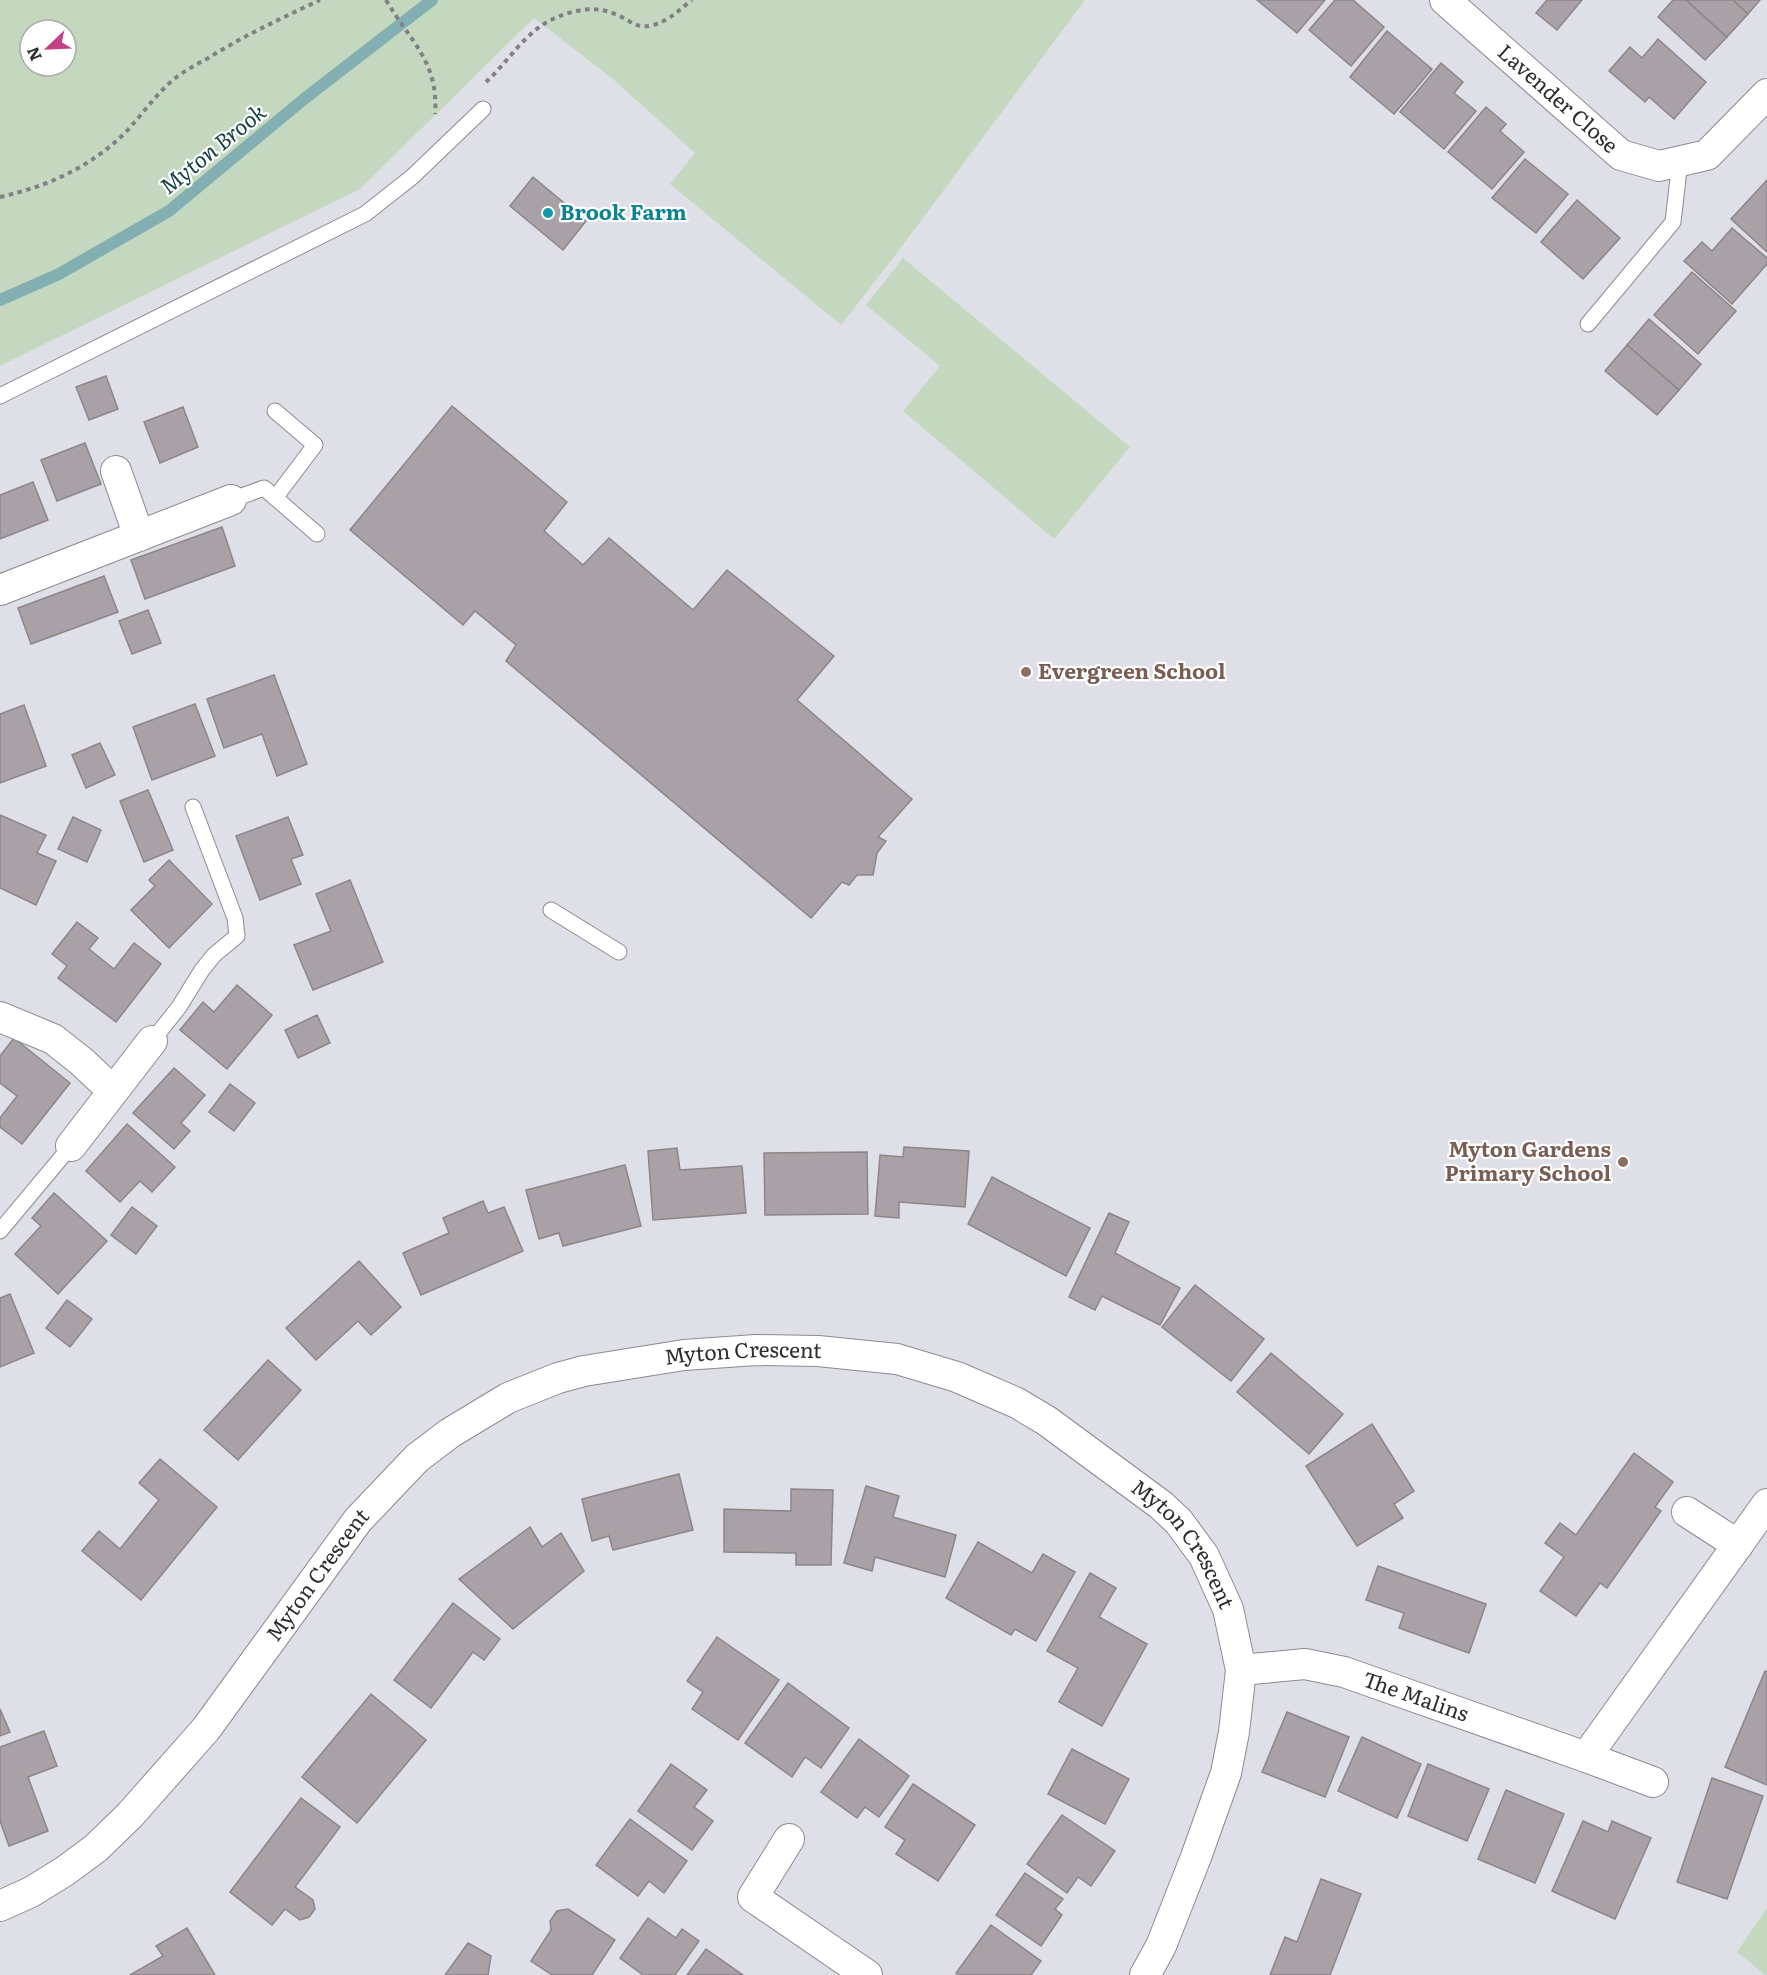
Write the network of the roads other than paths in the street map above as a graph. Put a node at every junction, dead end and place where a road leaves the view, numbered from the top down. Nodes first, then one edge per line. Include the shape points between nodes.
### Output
1 (1445, 0) edge
2 (1767, 94) edge
3 (483, 108) dead end
4 (1680, 161) junction
5 (1588, 324) dead end
6 (0, 396) edge
7 (275, 411) dead end
8 (116, 471) dead end
9 (275, 498) junction
10 (231, 500) joint
11 (317, 534) dead end
12 (139, 536) junction
13 (0, 590) edge
14 (193, 807) dead end
15 (550, 910) dead end
16 (619, 952) dead end
17 (0, 1017) edge
18 (152, 1041) joint
19 (113, 1091) junction
20 (71, 1146) joint
21 (0, 1231) edge
22 (1767, 1504) edge
23 (1687, 1512) dead end
24 (1738, 1545) junction
25 (1241, 1670) junction
26 (1586, 1757) junction
27 (1653, 1782) dead end
28 (789, 1839) dead end
29 (0, 1906) edge
30 (867, 1975) edge
31 (1145, 1975) edge

1 - 4 street, Lavender Close via 1621,155 1659,166
2 - 4 street, Lavender Close via 1707,155
3 - 6 lane via 390,195 356,218
4 - 5 lane via 1673,222
7 - 9 lane via 315,445
8 - 12 street
9 - 10 lane via 264,488
9 - 11 lane
10 - 12 street
12 - 13 street
14 - 18 lane via 235,918 237,936 214,955
15 - 16 lane
17 - 19 street via 52,1039
18 - 19 street
19 - 20 street
20 - 21 lane
22 - 24 street
23 - 24 street
24 - 26 street
25 - 26 street, The Malins via 1305,1664 1344,1672
25 - 29 street, Myton Crescent via 1228,1609 1204,1556 1179,1522 1047,1421 987,1389 897,1359 818,1351 684,1355 584,1371 508,1398 450,1432 417,1458 358,1520 206,1729 130,1815 65,1871
25 - 31 street, Myton Crescent via 1226,1773 1178,1904
26 - 27 street, The Malins
28 - 30 street via 753,1897

